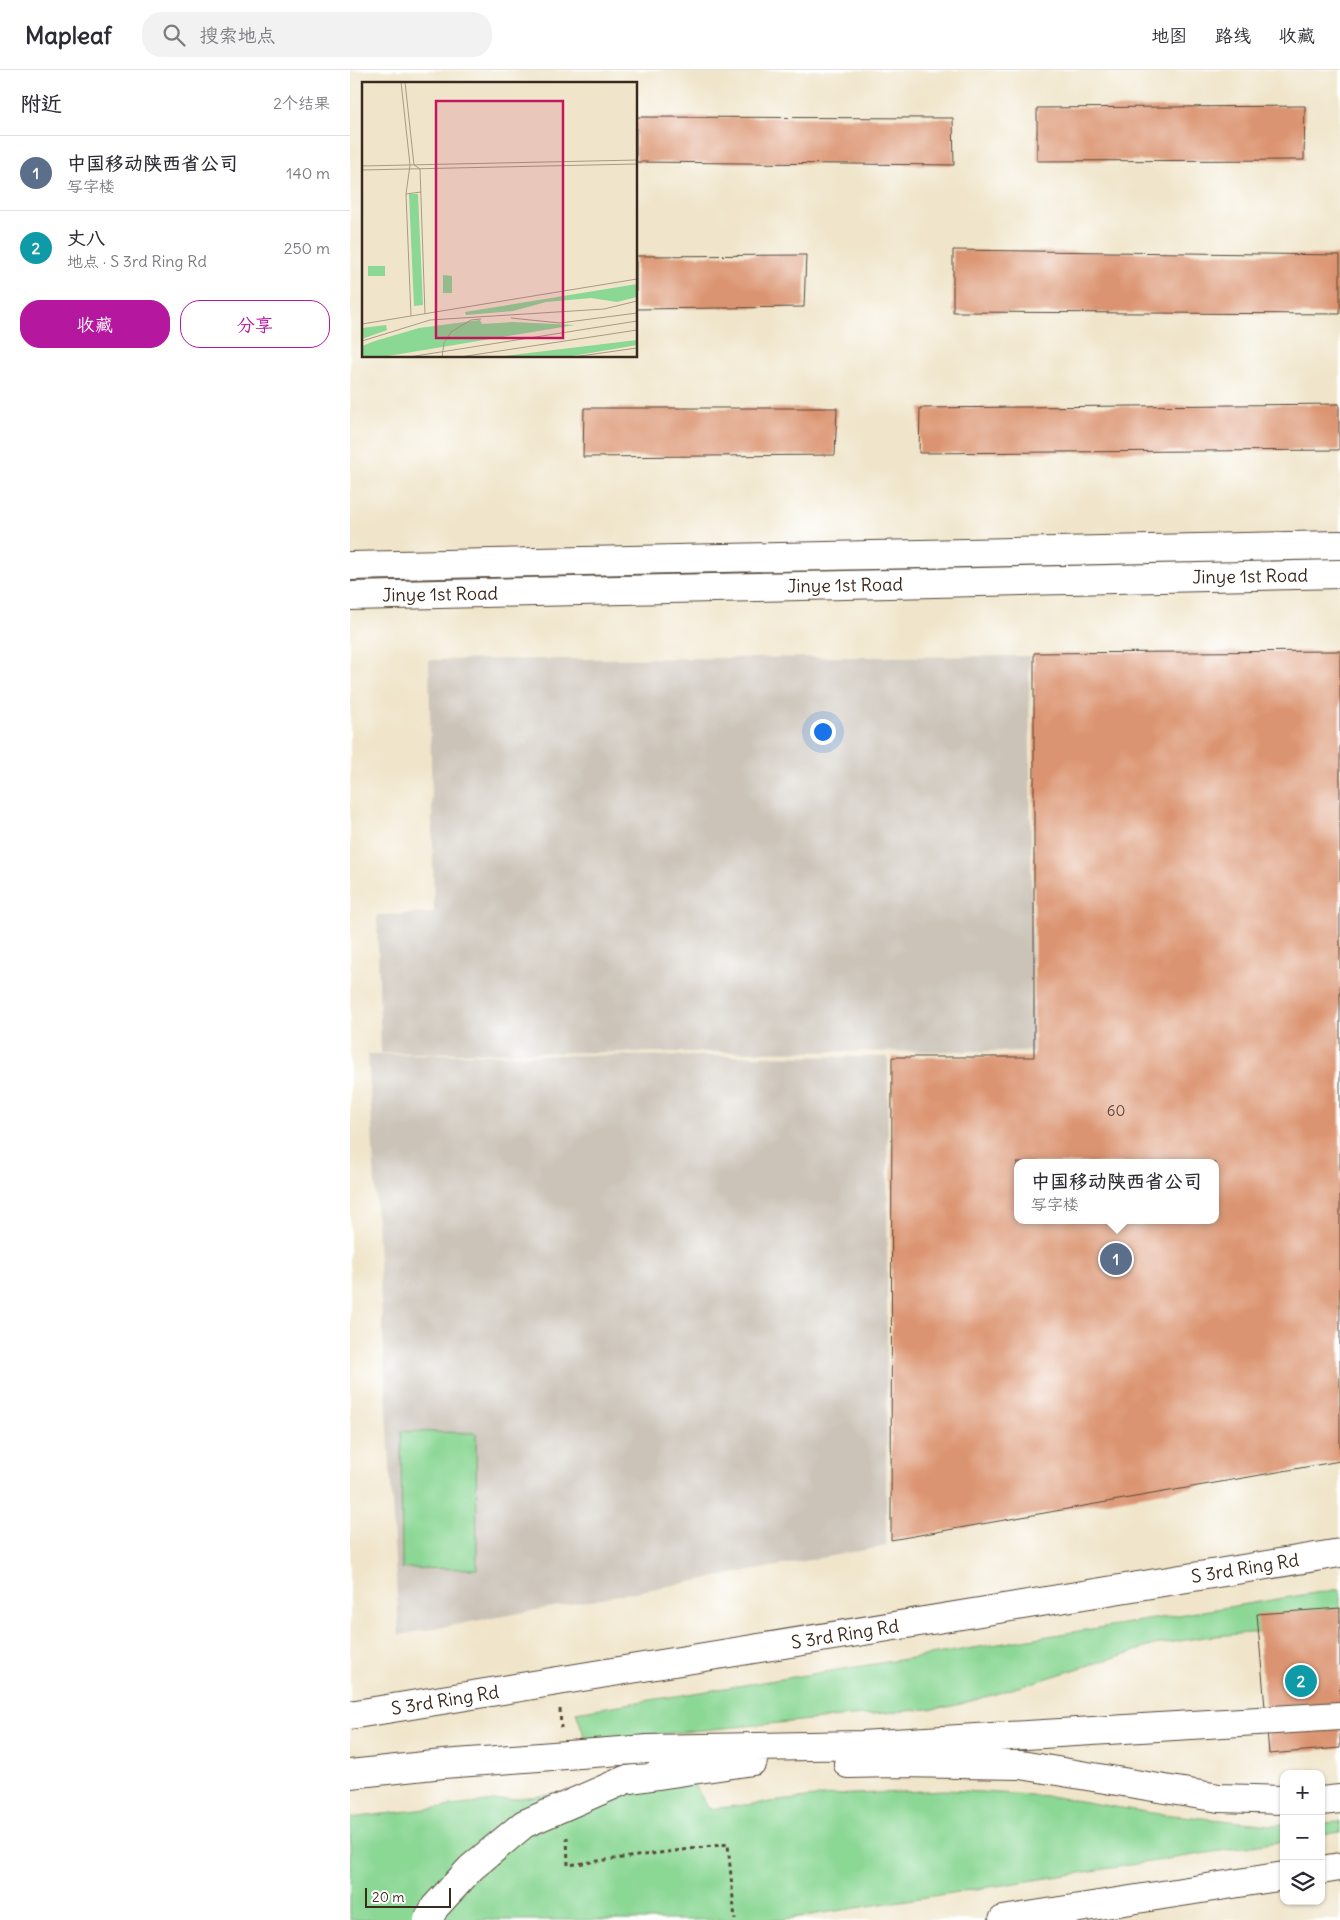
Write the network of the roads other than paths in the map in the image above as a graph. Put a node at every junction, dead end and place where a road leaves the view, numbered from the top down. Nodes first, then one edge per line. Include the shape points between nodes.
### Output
1 (1340, 545) edge
2 (350, 566) edge
3 (1340, 574) edge
4 (350, 596) edge
5 (1340, 1553) edge
6 (350, 1716) edge
7 (1340, 1716) edge
8 (861, 1745) junction
9 (715, 1767) junction
10 (350, 1774) edge
11 (1340, 1799) edge
12 (1280, 1800) edge
13 (1325, 1800) edge
14 (1340, 1868) edge
15 (1325, 1870) edge
16 (1280, 1877) edge
17 (428, 1920) edge
18 (1003, 1920) edge

1 - 2 main road, Jinye 1st Road
3 - 4 main road, Jinye 1st Road
5 - 6 main road, S 3rd Ring Rd
7 - 8 main road
8 - 9 main road
8 - 10 main road, bridge via 648,1749
9 - 12 main road via 897,1763 1021,1766 1219,1798
9 - 17 main road, bridge via 625,1780 524,1824 471,1868 435,1907
11 - 13 main road
14 - 15 main road
16 - 18 main road

